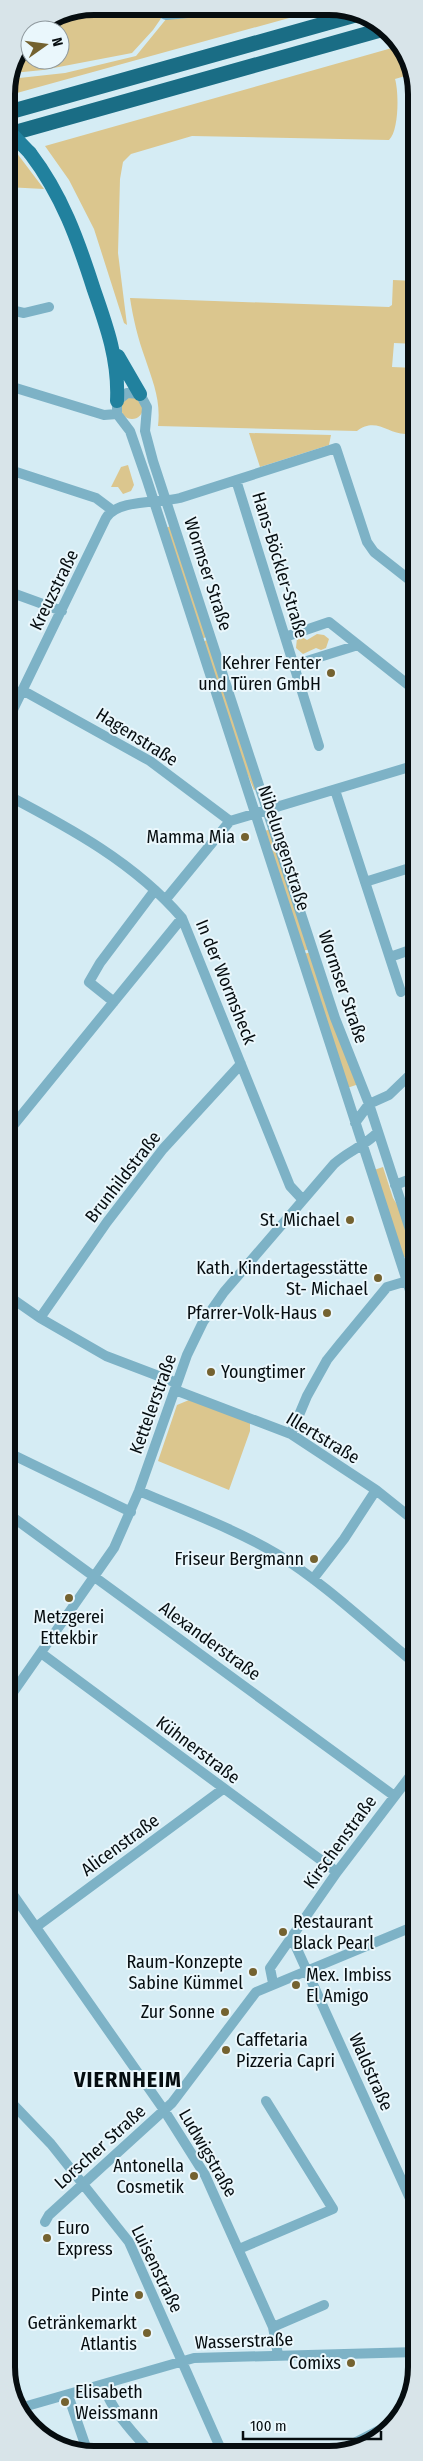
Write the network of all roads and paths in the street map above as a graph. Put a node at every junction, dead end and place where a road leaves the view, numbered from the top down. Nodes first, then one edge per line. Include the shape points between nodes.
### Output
1 (347, 17) edge
2 (377, 31) edge
3 (15, 110) edge
4 (15, 132) edge
5 (15, 137) edge
6 (49, 307) dead end
7 (15, 311) edge
8 (114, 350) junction
9 (15, 388) edge
10 (140, 394) junction
11 (119, 412) junction
12 (146, 416) junction
13 (15, 472) edge
14 (236, 480) junction
15 (153, 500) junction
16 (167, 501) junction
17 (112, 510) junction
18 (408, 580) edge
19 (15, 594) edge
20 (62, 611) junction
21 (285, 637) junction
22 (358, 644) junction
23 (294, 665) junction
24 (408, 685) edge
25 (22, 690) junction
26 (15, 705) edge
27 (319, 746) dead end
28 (408, 767) edge
29 (335, 790) junction
30 (15, 799) edge
31 (268, 810) junction
32 (256, 813) junction
33 (230, 821) junction
34 (408, 869) edge
35 (365, 882) junction
36 (155, 890) junction
37 (166, 899) junction
38 (182, 918) junction
39 (408, 951) edge
40 (390, 957) junction
41 (400, 992) dead end
42 (114, 1002) junction
43 (241, 1064) junction
44 (408, 1076) edge
45 (347, 1097) junction
46 (369, 1104) junction
47 (15, 1123) edge
48 (356, 1123) junction
49 (378, 1132) junction
50 (363, 1146) junction
51 (384, 1150) junction
52 (408, 1180) edge
53 (396, 1185) junction
54 (302, 1200) junction
55 (408, 1223) edge
56 (407, 1281) junction
57 (408, 1284) edge
58 (15, 1301) edge
59 (40, 1318) junction
60 (176, 1386) junction
61 (291, 1434) junction
62 (15, 1456) edge
63 (376, 1490) junction
64 (139, 1491) junction
65 (131, 1512) junction
66 (408, 1516) edge
67 (15, 1519) edge
68 (95, 1576) junction
69 (313, 1580) junction
70 (41, 1653) junction
71 (408, 1659) edge
72 (15, 1690) edge
73 (408, 1777) edge
74 (223, 1789) junction
75 (393, 1795) junction
76 (337, 1872) junction
77 (15, 1897) edge
78 (36, 1927) junction
79 (408, 1929) edge
80 (292, 1938) junction
81 (308, 1970) junction
82 (273, 1983) junction
83 (266, 2102) dead end
84 (15, 2107) edge
85 (164, 2110) junction
86 (84, 2183) junction
87 (408, 2194) edge
88 (45, 2222) dead end
89 (239, 2249) junction
90 (324, 2305) dead end
91 (273, 2327) junction
92 (408, 2352) edge
93 (278, 2355) junction
94 (181, 2361) junction
95 (103, 2384) junction
96 (68, 2395) junction
97 (26, 2407) edge
98 (85, 2445) edge
99 (145, 2446) edge
100 (219, 2446) edge

1 - 3 highway
2 - 4 highway
5 - 8 main road, bridge via 48,178 67,213
6 - 7 street via 24,313
8 - 10 main road
8 - 11 main road
9 - 11 street via 104,415
10 - 11 street via 127,394
10 - 12 street, Wormser Straße via 147,407
11 - 12 street via 136,424
11 - 15 street, Nibelungenstraße via 130,431
12 - 16 street, Wormser Straße via 148,446
13 - 17 street via 96,498
14 - 16 street
14 - 18 street via 336,448 367,542 374,552
14 - 21 street, Hans-Böckler-Straße
15 - 16 street
15 - 17 street
15 - 32 street, Nibelungenstraße
16 - 31 street, Wormser Straße
17 - 20 street, Kreuzstraße
19 - 20 street
20 - 25 street, Kreuzstraße
21 - 22 street via 329,622
21 - 23 street, Hans-Böckler-Straße
22 - 23 street
22 - 24 street
23 - 27 street, Hans-Böckler-Straße
25 - 26 street, Kreuzstraße
25 - 33 street, Hagenstraße via 150,761
28 - 29 street
29 - 31 street
29 - 35 street
30 - 36 street, In der Wormsheck via 99,846
31 - 32 street
31 - 46 street, Wormser Straße via 334,1018
32 - 33 street
32 - 45 street, Nibelungenstraße
33 - 37 street
34 - 35 street
35 - 40 street
36 - 37 street, In der Wormsheck
36 - 42 street via 89,982
37 - 38 street, In der Wormsheck
38 - 42 street
38 - 43 street, In der Wormsheck
39 - 40 street
40 - 41 street
42 - 47 street
43 - 54 street, In der Wormsheck via 290,1186
43 - 59 street, Brunhildstraße via 163,1149
44 - 46 street via 388,1095
45 - 46 street
45 - 48 street, Nibelungenstraße
46 - 48 street
46 - 49 street, Wormser Straße
48 - 50 street, Nibelungenstraße
49 - 50 street, Kettelerstraße
49 - 51 street, Wormser Straße
50 - 51 street
50 - 54 street, Kettelerstraße via 350,1150 334,1164
50 - 56 street, Nibelungenstraße
51 - 53 street, Wormser Straße
52 - 53 street
53 - 55 street, Wormser Straße
54 - 60 street, Kettelerstraße via 224,1292 203,1322
56 - 57 street, Nibelungenstraße
56 - 61 street via 387,1287 327,1360
58 - 59 street, Illertstraße
59 - 60 street, Illertstraße via 106,1356
60 - 61 street, Illertstraße
60 - 64 street, Kettelerstraße
61 - 63 street, Illertstraße
62 - 65 street
63 - 66 street, Illertstraße
63 - 69 street
64 - 65 street, Kettelerstraße
64 - 69 street via 240,1534
65 - 68 street, Kettelerstraße via 114,1548
67 - 68 street, Alexanderstraße
68 - 70 street, Kettelerstraße
68 - 75 street, Alexanderstraße
69 - 71 street
70 - 72 street, Kettelerstraße
70 - 74 street, Kühnerstraße
73 - 75 street, Kirschenstraße
74 - 76 street, Kühnerstraße
74 - 78 street, Alicenstraße
75 - 76 street, Kirschenstraße
76 - 80 street, Kirschenstraße
77 - 78 street, Ludwigstraße
78 - 85 street, Ludwigstraße
79 - 81 street, Lorscher Straße
80 - 81 street
80 - 82 street via 270,1968
81 - 82 street, Lorscher Straße
81 - 87 street, Waldstraße
82 - 85 street, Lorscher Straße via 256,1992
83 - 89 street via 333,2209
84 - 86 street, Luisenstraße
85 - 86 street, Lorscher Straße
85 - 89 street, Ludwigstraße via 214,2192
86 - 88 street, Lorscher Straße
86 - 94 street, Luisenstraße via 129,2242
89 - 91 street, Ludwigstraße
90 - 91 street
91 - 93 street, Ludwigstraße
92 - 93 street, Wasserstraße
93 - 94 street, Wasserstraße
94 - 95 street, Wasserstraße
94 - 100 street, Luisenstraße
95 - 96 street, Wasserstraße
95 - 99 street via 126,2424
96 - 97 street, Wasserstraße
96 - 98 street

